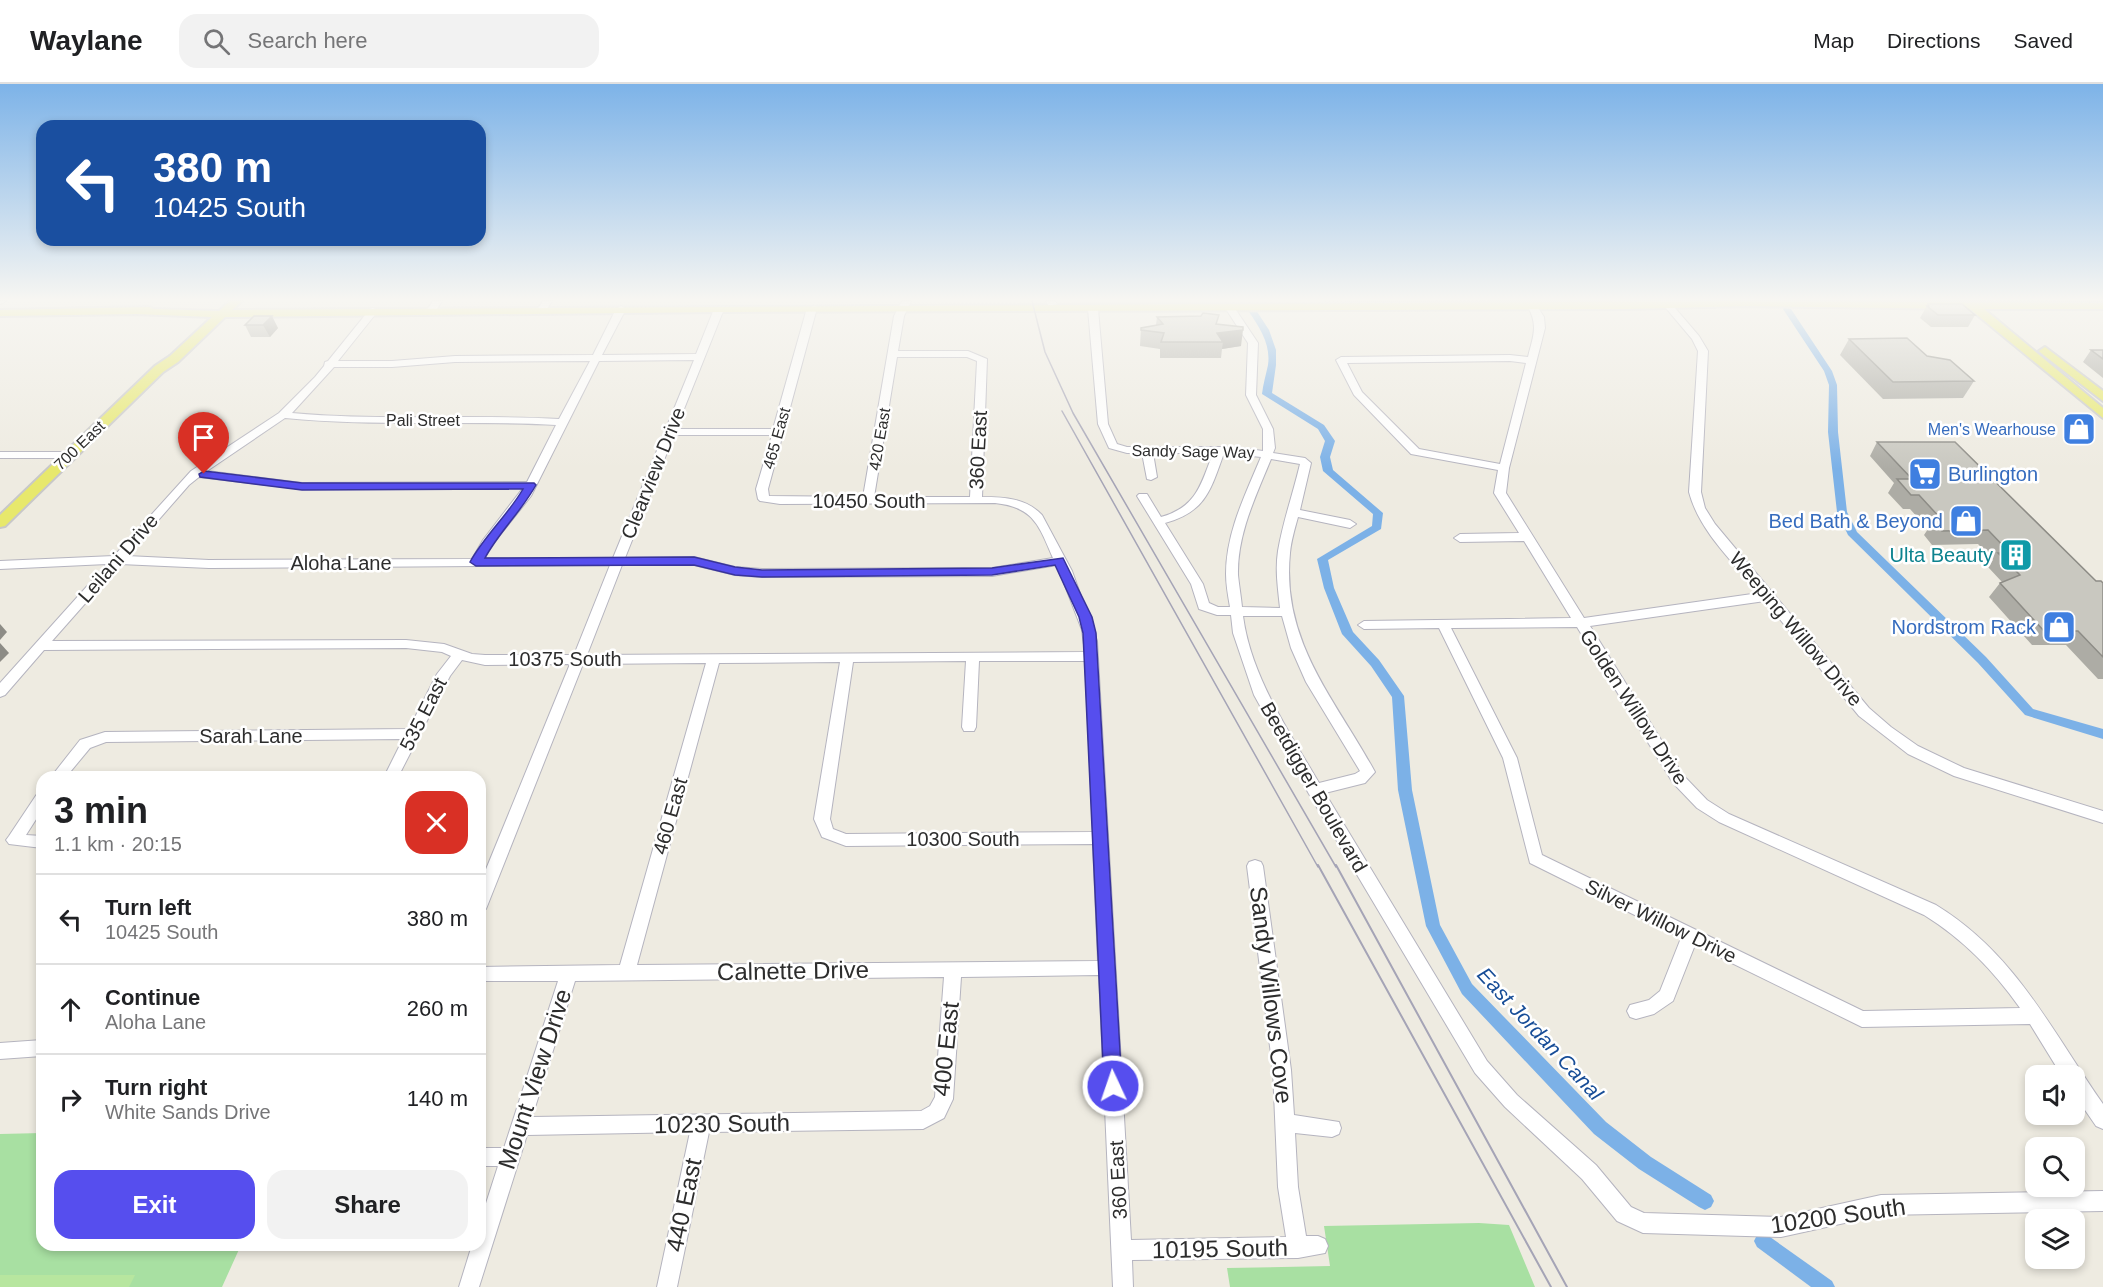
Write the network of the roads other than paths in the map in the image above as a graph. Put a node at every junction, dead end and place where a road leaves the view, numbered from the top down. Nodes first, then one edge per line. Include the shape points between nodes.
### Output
1 (176, 357) edge
2 (334, 357) edge
3 (685, 357) edge
4 (699, 357) edge
5 (799, 357) edge
6 (892, 357) edge
7 (979, 357) edge
8 (1098, 357) edge
9 (1254, 357) edge
10 (1533, 357) edge
11 (1703, 357) edge
12 (2039, 357) edge
13 (2050, 357) edge
14 (596, 358) junction
15 (1532, 361) junction
16 (328, 364) junction
17 (2103, 397) edge
18 (2103, 414) edge
19 (283, 415) junction
20 (563, 422) junction
21 (669, 432) junction
22 (778, 432) junction
23 (1148, 450) junction
24 (1220, 450) junction
25 (1268, 453) junction
26 (69, 456) junction
27 (3, 458) edge
28 (1504, 468) junction
29 (195, 473) junction
30 (1151, 477) dead end
31 (530, 485) junction
32 (1143, 496) dead end
33 (764, 499) joint
34 (976, 500) junction
35 (868, 501) junction
36 (1292, 512) junction
37 (1158, 521) junction
38 (0, 523) edge
39 (1350, 524) dead end
40 (1526, 537) junction
41 (1460, 538) dead end
42 (116, 560) junction
43 (618, 561) junction
44 (1059, 561) junction
45 (476, 562) junction
46 (0, 565) edge
47 (1769, 596) junction
48 (1235, 612) junction
49 (1287, 612) junction
50 (1580, 622) junction
51 (1443, 624) junction
52 (1364, 625) dead end
53 (40, 646) junction
54 (459, 654) junction
55 (1091, 656) junction
56 (847, 657) junction
57 (973, 657) junction
58 (714, 658) junction
59 (578, 659) junction
60 (0, 692) edge
61 (969, 727) dead end
62 (412, 734) junction
63 (63, 771) edge
64 (394, 771) edge
65 (1314, 790) junction
66 (36, 807) edge
67 (2103, 817) edge
68 (1101, 838) junction
69 (36, 842) edge
70 (1255, 866) dead end
71 (486, 889) edge
72 (1690, 936) junction
73 (1107, 968) junction
74 (953, 970) junction
75 (569, 973) junction
76 (626, 973) junction
77 (486, 974) edge
78 (1636, 1011) dead end
79 (2033, 1017) junction
80 (36, 1049) edge
81 (0, 1052) edge
82 (2066, 1065) edge
83 (2085, 1093) edge
84 (923, 1120) joint
85 (2103, 1120) edge
86 (1286, 1123) junction
87 (701, 1124) junction
88 (520, 1126) junction
89 (1332, 1128) dead end
90 (486, 1157) edge
91 (510, 1157) junction
92 (2103, 1201) edge
93 (1615, 1205) joint
94 (486, 1233) edge
95 (1308, 1247) joint
96 (1121, 1250) junction
97 (480, 1251) edge
98 (469, 1287) edge
99 (667, 1287) edge
100 (1123, 1287) edge

1 - 26 main road, 700 East
2 - 16 street, Leilani Drive
3 - 14 street
4 - 21 street, Clearview Drive
5 - 22 street, 465 East
6 - 35 street, 420 East
7 - 34 street, 360 East via 983,361
8 - 23 street, Sandy Sage Way via 1106,435 1119,449
9 - 25 street, Beetdigger Boulevard via 1250,390 1270,433
10 - 15 street, Golden Willow Drive
11 - 47 street, Weeping Willow Drive via 1697,503 1710,525
12 - 18 main road
13 - 17 main road
14 - 16 street
14 - 20 street
15 - 28 street, Golden Willow Drive
15 - 28 street via 1341,360 1358,393 1415,452
16 - 19 street, Leilani Drive
19 - 20 street, Pali Street via 334,420
19 - 29 street, Leilani Drive
20 - 31 street
21 - 22 street
21 - 43 street, Clearview Drive
22 - 33 street, 465 East via 762,489
23 - 24 street, Sandy Sage Way
23 - 30 street
24 - 25 street, Sandy Sage Way
24 - 37 street via 1196,505 1181,516
25 - 36 street, Sandy Sage Way via 1305,461 1306,470
25 - 48 street, Beetdigger Boulevard via 1235,542
26 - 27 street
26 - 38 main road, 700 East
28 - 40 street, Golden Willow Drive via 1502,498
29 - 31 street via 309,486
29 - 42 street, Leilani Drive
31 - 45 street
32 - 37 street
33 - 35 street, 10450 South
34 - 35 street, 10450 South
34 - 44 street, 360 East via 1005,501 1030,509
36 - 39 street
36 - 49 street via 1283,565
37 - 48 street via 1197,584 1203,606 1213,611
40 - 41 street
40 - 50 street, Golden Willow Drive
42 - 45 street, Aloha Lane via 208,564
42 - 46 street, Aloha Lane
42 - 53 street, Leilani Drive
43 - 44 street, Aloha Lane via 682,561 762,573 985,572
43 - 45 street, Aloha Lane
43 - 59 street, Clearview Drive
44 - 55 street, 360 East via 1086,617
47 - 50 street
47 - 67 street, Weeping Willow Drive via 1864,712 1899,741 1959,772
48 - 49 street
48 - 65 street, Beetdigger Boulevard via 1261,694
49 - 65 street via 1313,682 1368,772 1363,778
50 - 51 street
50 - 79 street, Golden Willow Drive via 1678,779 1702,804 1736,824 1958,926 1992,958
51 - 52 street
51 - 72 street, Silver Willow Drive via 1510,758 1535,860
53 - 54 street, 10375 South via 406,644 444,648
53 - 60 street, Leilani Drive
54 - 59 street, 10375 South via 485,660
54 - 62 street, 535 East
55 - 57 street, 10375 South
55 - 68 street, 360 East
56 - 57 street, 10375 South
56 - 58 street, 10375 South
56 - 68 street, 10300 South via 822,819 826,833 846,840
57 - 61 street
58 - 59 street, 10375 South
58 - 76 street, 460 East
59 - 71 street, Clearview Drive
62 - 63 street, Sarah Lane via 112,737 90,740
62 - 64 street, 535 East
65 - 93 street, Beetdigger Boulevard via 1481,1067 1510,1101 1572,1155
66 - 69 street via 14,840
68 - 73 street, 360 East
70 - 86 street, Sandy Willows Cove
72 - 78 street via 1666,996 1654,1006
72 - 79 street, Silver Willow Drive via 1862,1019
73 - 74 street, Calnette Drive
73 - 96 street, 360 East
74 - 76 street, Calnette Drive
74 - 84 street, 400 East via 944,1099 937,1112
75 - 76 street, Calnette Drive
75 - 77 street, Calnette Drive
75 - 88 street, Mount View Drive
79 - 82 street, Golden Willow Drive
80 - 81 street
83 - 85 street, Golden Willow Drive
84 - 87 street, 10230 South
86 - 89 street, Sandy Willows Cove
86 - 95 street, Sandy Willows Cove via 1288,1187
87 - 88 street, 10230 South
87 - 99 street, 440 East
88 - 91 street, Mount View Drive
90 - 91 street
91 - 94 street, Mount View Drive
92 - 93 street, 10200 South via 1881,1205 1771,1228 1643,1223
95 - 96 street, 10195 South
96 - 100 street, 360 East
97 - 98 street, Mount View Drive

